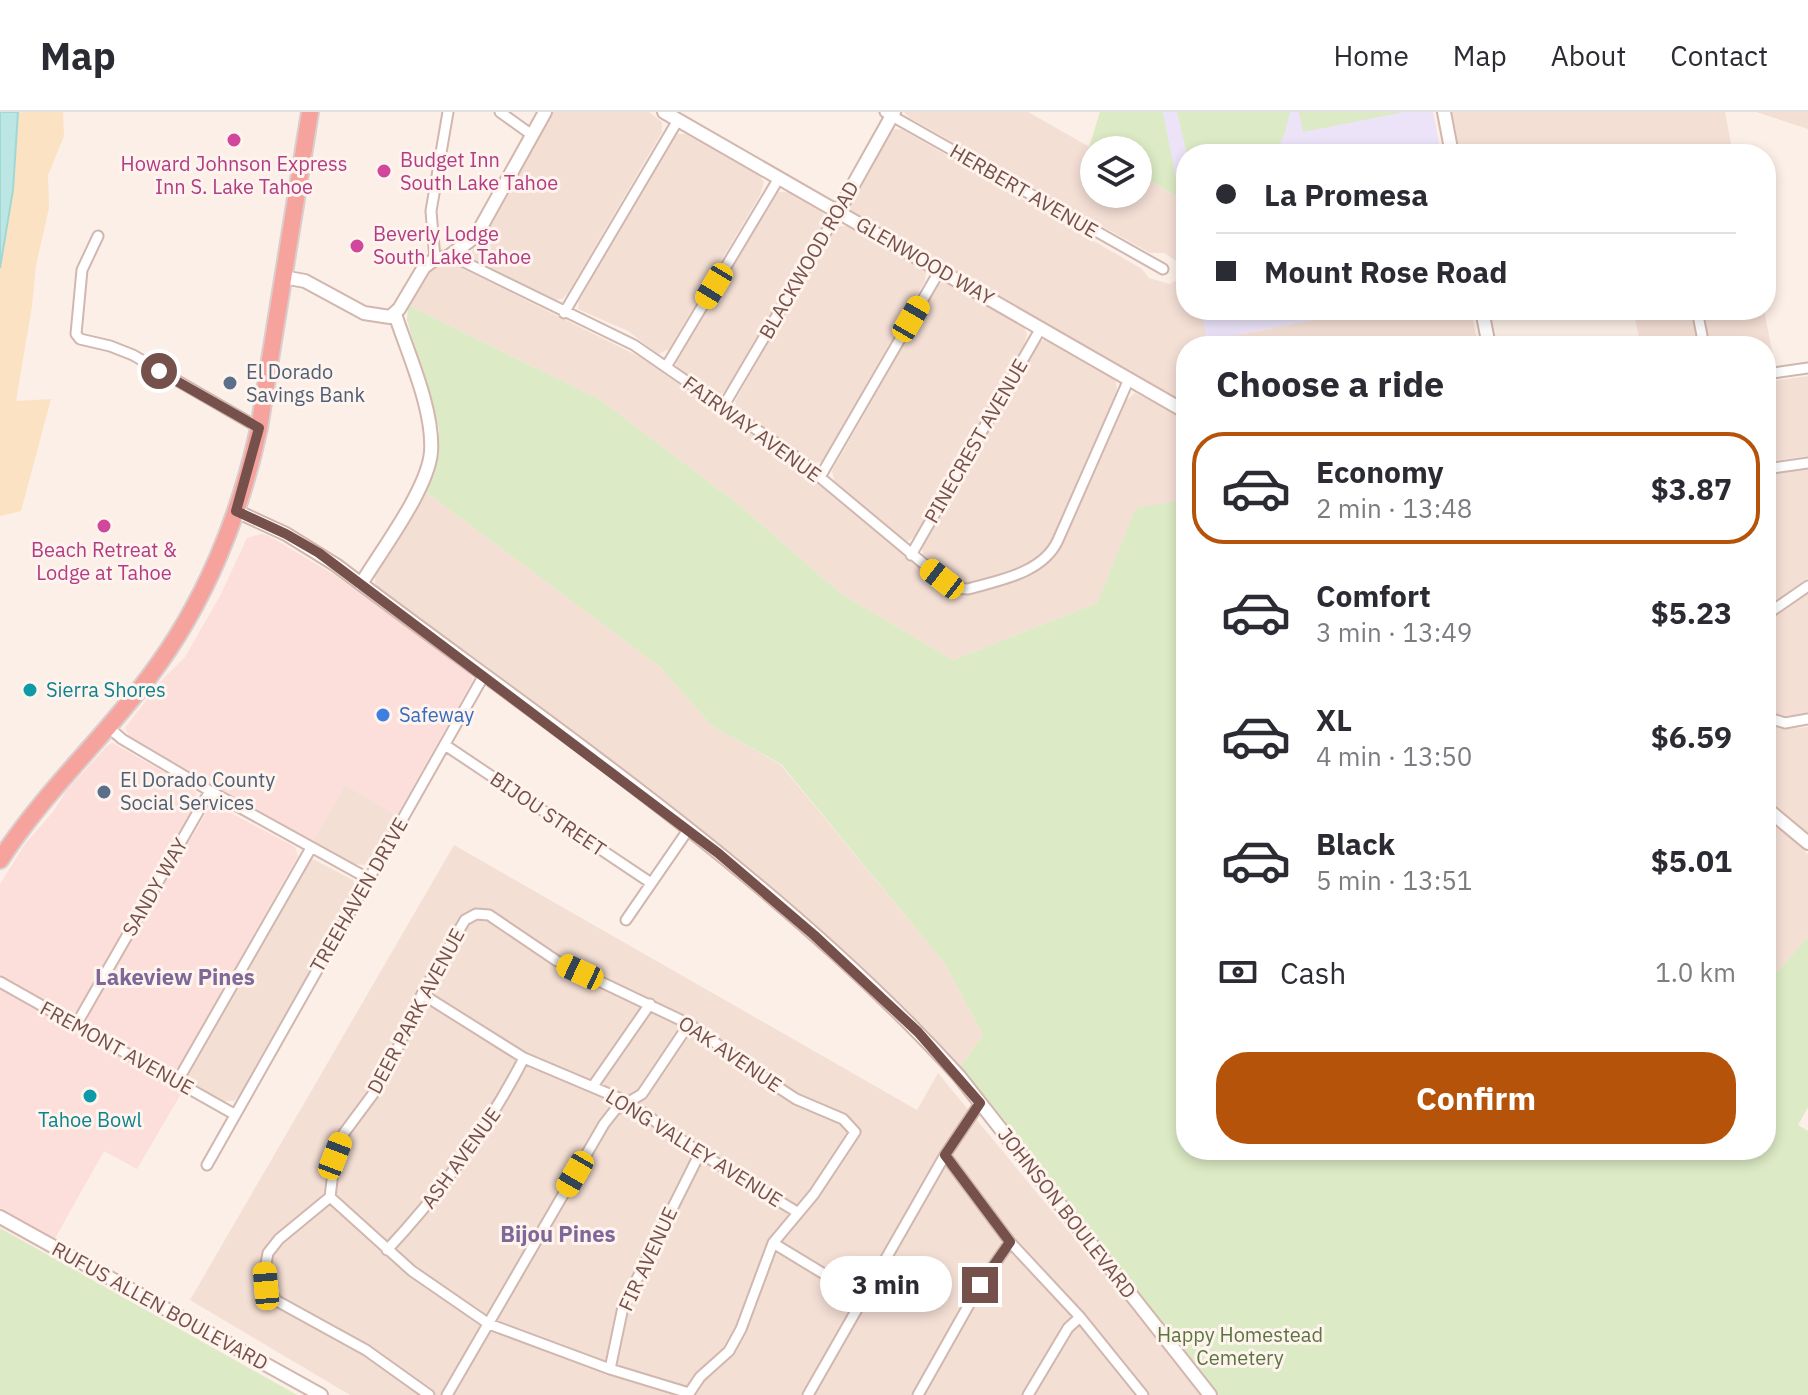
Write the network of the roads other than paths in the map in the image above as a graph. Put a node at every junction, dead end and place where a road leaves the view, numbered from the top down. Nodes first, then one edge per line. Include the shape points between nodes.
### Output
1 (310, 112) edge
2 (448, 112) edge
3 (500, 112) edge
4 (545, 112) edge
5 (664, 112) edge
6 (1444, 112) edge
7 (890, 113) edge
8 (678, 120) junction
9 (532, 135) junction
10 (1450, 144) edge
11 (779, 178) junction
12 (838, 212) junction
13 (98, 236) dead end
14 (441, 258) junction
15 (1163, 269) dead end
16 (940, 270) junction
17 (283, 277) junction
18 (564, 313) junction
19 (395, 314) junction
20 (1041, 328) junction
21 (666, 367) junction
22 (1808, 368) edge
23 (1776, 373) edge
24 (1129, 379) junction
25 (1176, 406) edge
26 (723, 407) junction
27 (259, 428) junction
28 (1808, 463) edge
29 (1776, 468) edge
30 (820, 477) junction
31 (236, 511) junction
32 (911, 555) junction
33 (361, 584) junction
34 (1808, 586) edge
35 (1776, 608) edge
36 (484, 675) junction
37 (1808, 719) edge
38 (1776, 720) edge
39 (107, 726) junction
40 (445, 745) junction
41 (210, 791) junction
42 (1776, 816) edge
43 (688, 830) junction
44 (1808, 843) edge
45 (311, 848) junction
46 (0, 860) edge
47 (369, 879) junction
48 (651, 883) junction
49 (476, 914) joint
50 (626, 920) dead end
51 (0, 982) edge
52 (422, 994) junction
53 (650, 1004) junction
54 (689, 1024) junction
55 (76, 1025) junction
56 (524, 1058) junction
57 (177, 1082) junction
58 (593, 1086) junction
59 (628, 1102) junction
60 (980, 1103) junction
61 (234, 1114) junction
62 (700, 1153) junction
63 (945, 1155) junction
64 (207, 1165) dead end
65 (330, 1197) junction
66 (797, 1212) junction
67 (0, 1217) edge
68 (1010, 1242) junction
69 (773, 1243) junction
70 (387, 1250) junction
71 (862, 1297) junction
72 (1080, 1317) junction
73 (489, 1324) junction
74 (610, 1369) junction
75 (688, 1394) edge
76 (321, 1395) edge
77 (429, 1395) edge
78 (447, 1395) edge
79 (808, 1395) edge
80 (918, 1395) edge
81 (1028, 1395) edge
82 (1143, 1395) edge
83 (1210, 1395) edge

1 - 17 highway
2 - 14 street via 431,211
3 - 9 street
4 - 9 street
5 - 8 street, GLENWOOD WAY
6 - 10 street
7 - 12 street, BLACKWOOD ROAD
7 - 15 street, HERBERT AVENUE
8 - 11 street, GLENWOOD WAY
8 - 18 street
9 - 14 street via 476,236
11 - 12 street, GLENWOOD WAY
11 - 21 street
12 - 16 street, GLENWOOD WAY
12 - 26 street, BLACKWOOD ROAD
13 - 27 street via 82,270 76,334 80,339 133,355
14 - 18 street, FAIRWAY AVENUE via 456,258
14 - 19 street via 424,267
16 - 20 street, GLENWOOD WAY
16 - 30 street
17 - 19 street via 305,281 373,316
17 - 27 highway
18 - 21 street, FAIRWAY AVENUE via 621,338
19 - 33 street via 428,420 431,452 423,480
20 - 24 street, GLENWOOD WAY
20 - 32 street, PINECREST AVENUE
21 - 26 street, FAIRWAY AVENUE
22 - 23 street
24 - 25 street, GLENWOOD WAY
24 - 32 street, FAIRWAY AVENUE via 1049,556 1026,571 960,590
26 - 30 street, FAIRWAY AVENUE
27 - 31 highway
28 - 29 street
30 - 32 street, FAIRWAY AVENUE
31 - 33 street, JOHNSON BOULEVARD via 300,542
31 - 39 highway via 183,626 151,675
33 - 36 street, JOHNSON BOULEVARD
34 - 35 street
36 - 40 street, TREEHAVEN DRIVE
36 - 43 street, JOHNSON BOULEVARD
37 - 38 street
39 - 41 street
39 - 46 highway via 36,807
40 - 47 street, TREEHAVEN DRIVE
40 - 48 street, BIJOU STREET
41 - 45 street
41 - 55 street, SANDY WAY
42 - 44 street
43 - 48 street
43 - 60 street, JOHNSON BOULEVARD via 814,935 918,1032
45 - 47 street
45 - 57 street
47 - 61 street, TREEHAVEN DRIVE
48 - 50 street
49 - 52 street, DEER PARK AVENUE via 465,920
49 - 53 street, OAK AVENUE via 489,915 557,961
51 - 55 street, FREMONT AVENUE
52 - 56 street, LONG VALLEY AVENUE
52 - 65 street, DEER PARK AVENUE via 391,1063 344,1133
53 - 54 street, OAK AVENUE
53 - 58 street
54 - 59 street via 642,1094
54 - 66 street, OAK AVENUE via 796,1099 843,1119 855,1132
55 - 57 street, FREMONT AVENUE
56 - 58 street, LONG VALLEY AVENUE
56 - 70 street, ASH AVENUE via 460,1165
57 - 61 street, FREMONT AVENUE
58 - 59 street, LONG VALLEY AVENUE
59 - 62 street, LONG VALLEY AVENUE
59 - 73 street via 604,1124
60 - 63 street
60 - 83 street, JOHNSON BOULEVARD
61 - 64 street, TREEHAVEN DRIVE
62 - 66 street, LONG VALLEY AVENUE
62 - 74 street, FIR AVENUE via 623,1307
63 - 68 street
63 - 71 street
65 - 70 street
65 - 77 street via 268,1253 266,1286 277,1301 366,1350
66 - 69 street
67 - 76 street, RUFUS ALLEN BOULEVARD
68 - 72 street
68 - 80 street
69 - 71 street
69 - 75 street via 729,1351
70 - 73 street
71 - 79 street
72 - 81 street
72 - 82 street
73 - 74 street
73 - 78 street
74 - 75 street

